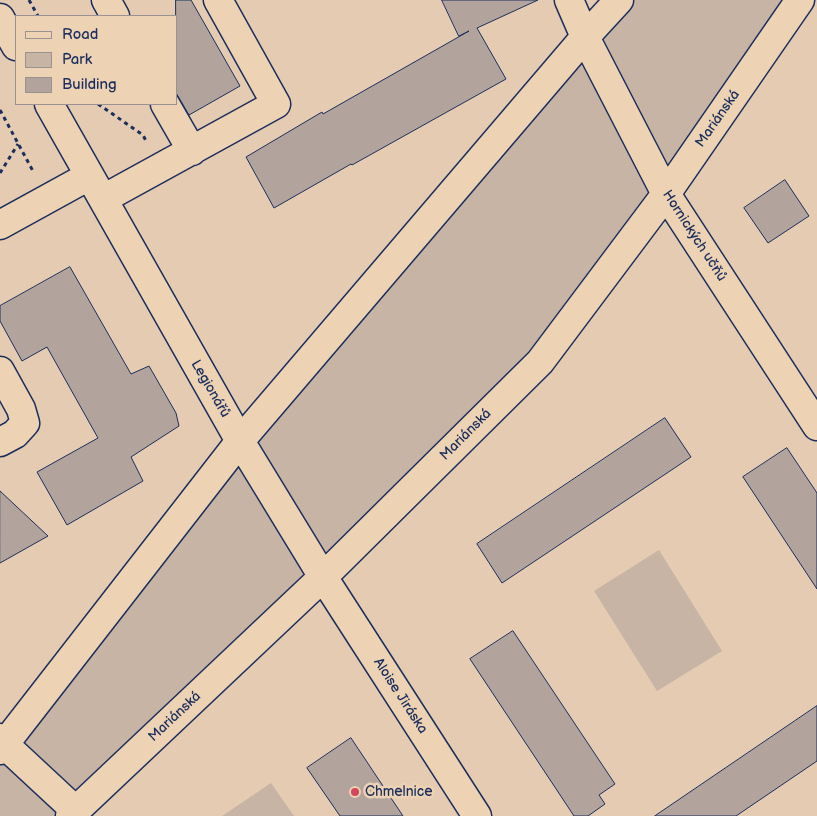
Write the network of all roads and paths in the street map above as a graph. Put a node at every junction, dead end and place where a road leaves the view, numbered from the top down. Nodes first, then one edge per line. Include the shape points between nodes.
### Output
1 (29, 0) edge
2 (106, 0) edge
3 (218, 0) edge
4 (569, 0) edge
5 (619, 0) edge
6 (800, 0) edge
7 (37, 15) edge
8 (114, 15) edge
9 (0, 18) edge
10 (586, 37) junction
11 (15, 44) edge
12 (50, 105) edge
13 (99, 105) edge
14 (166, 105) edge
15 (0, 110) edge
16 (18, 144) junction
17 (192, 151) junction
18 (162, 166) junction
19 (0, 173) edge
20 (89, 176) junction
21 (666, 194) junction
22 (48, 199) junction
23 (103, 199) junction
24 (0, 225) edge
25 (0, 370) edge
26 (817, 426) edge
27 (240, 441) junction
28 (0, 442) edge
29 (323, 577) junction
30 (1, 744) edge
31 (72, 813) edge
32 (478, 816) edge

1 - 7 path
2 - 8 street
3 - 17 street via 276,104
4 - 10 street, Hornických učňů
5 - 10 street
6 - 21 street, Mariánská
9 - 11 street
10 - 21 street, Hornických učňů
10 - 27 street
12 - 20 street, Legionářů
13 - 18 path via 143,135
14 - 17 street
15 - 16 path
16 - 19 path
16 - 22 path
17 - 18 street
18 - 23 street
20 - 22 street
20 - 23 street, Legionářů
21 - 26 street, Hornických učňů
21 - 29 street, Mariánská via 540,362
22 - 24 street
23 - 27 street, Legionářů
25 - 28 street via 25,423 15,434
27 - 29 street, Legionářů
27 - 30 street
29 - 31 street, Mariánská
29 - 32 street, Aloise Jiráska
30 - 31 street

